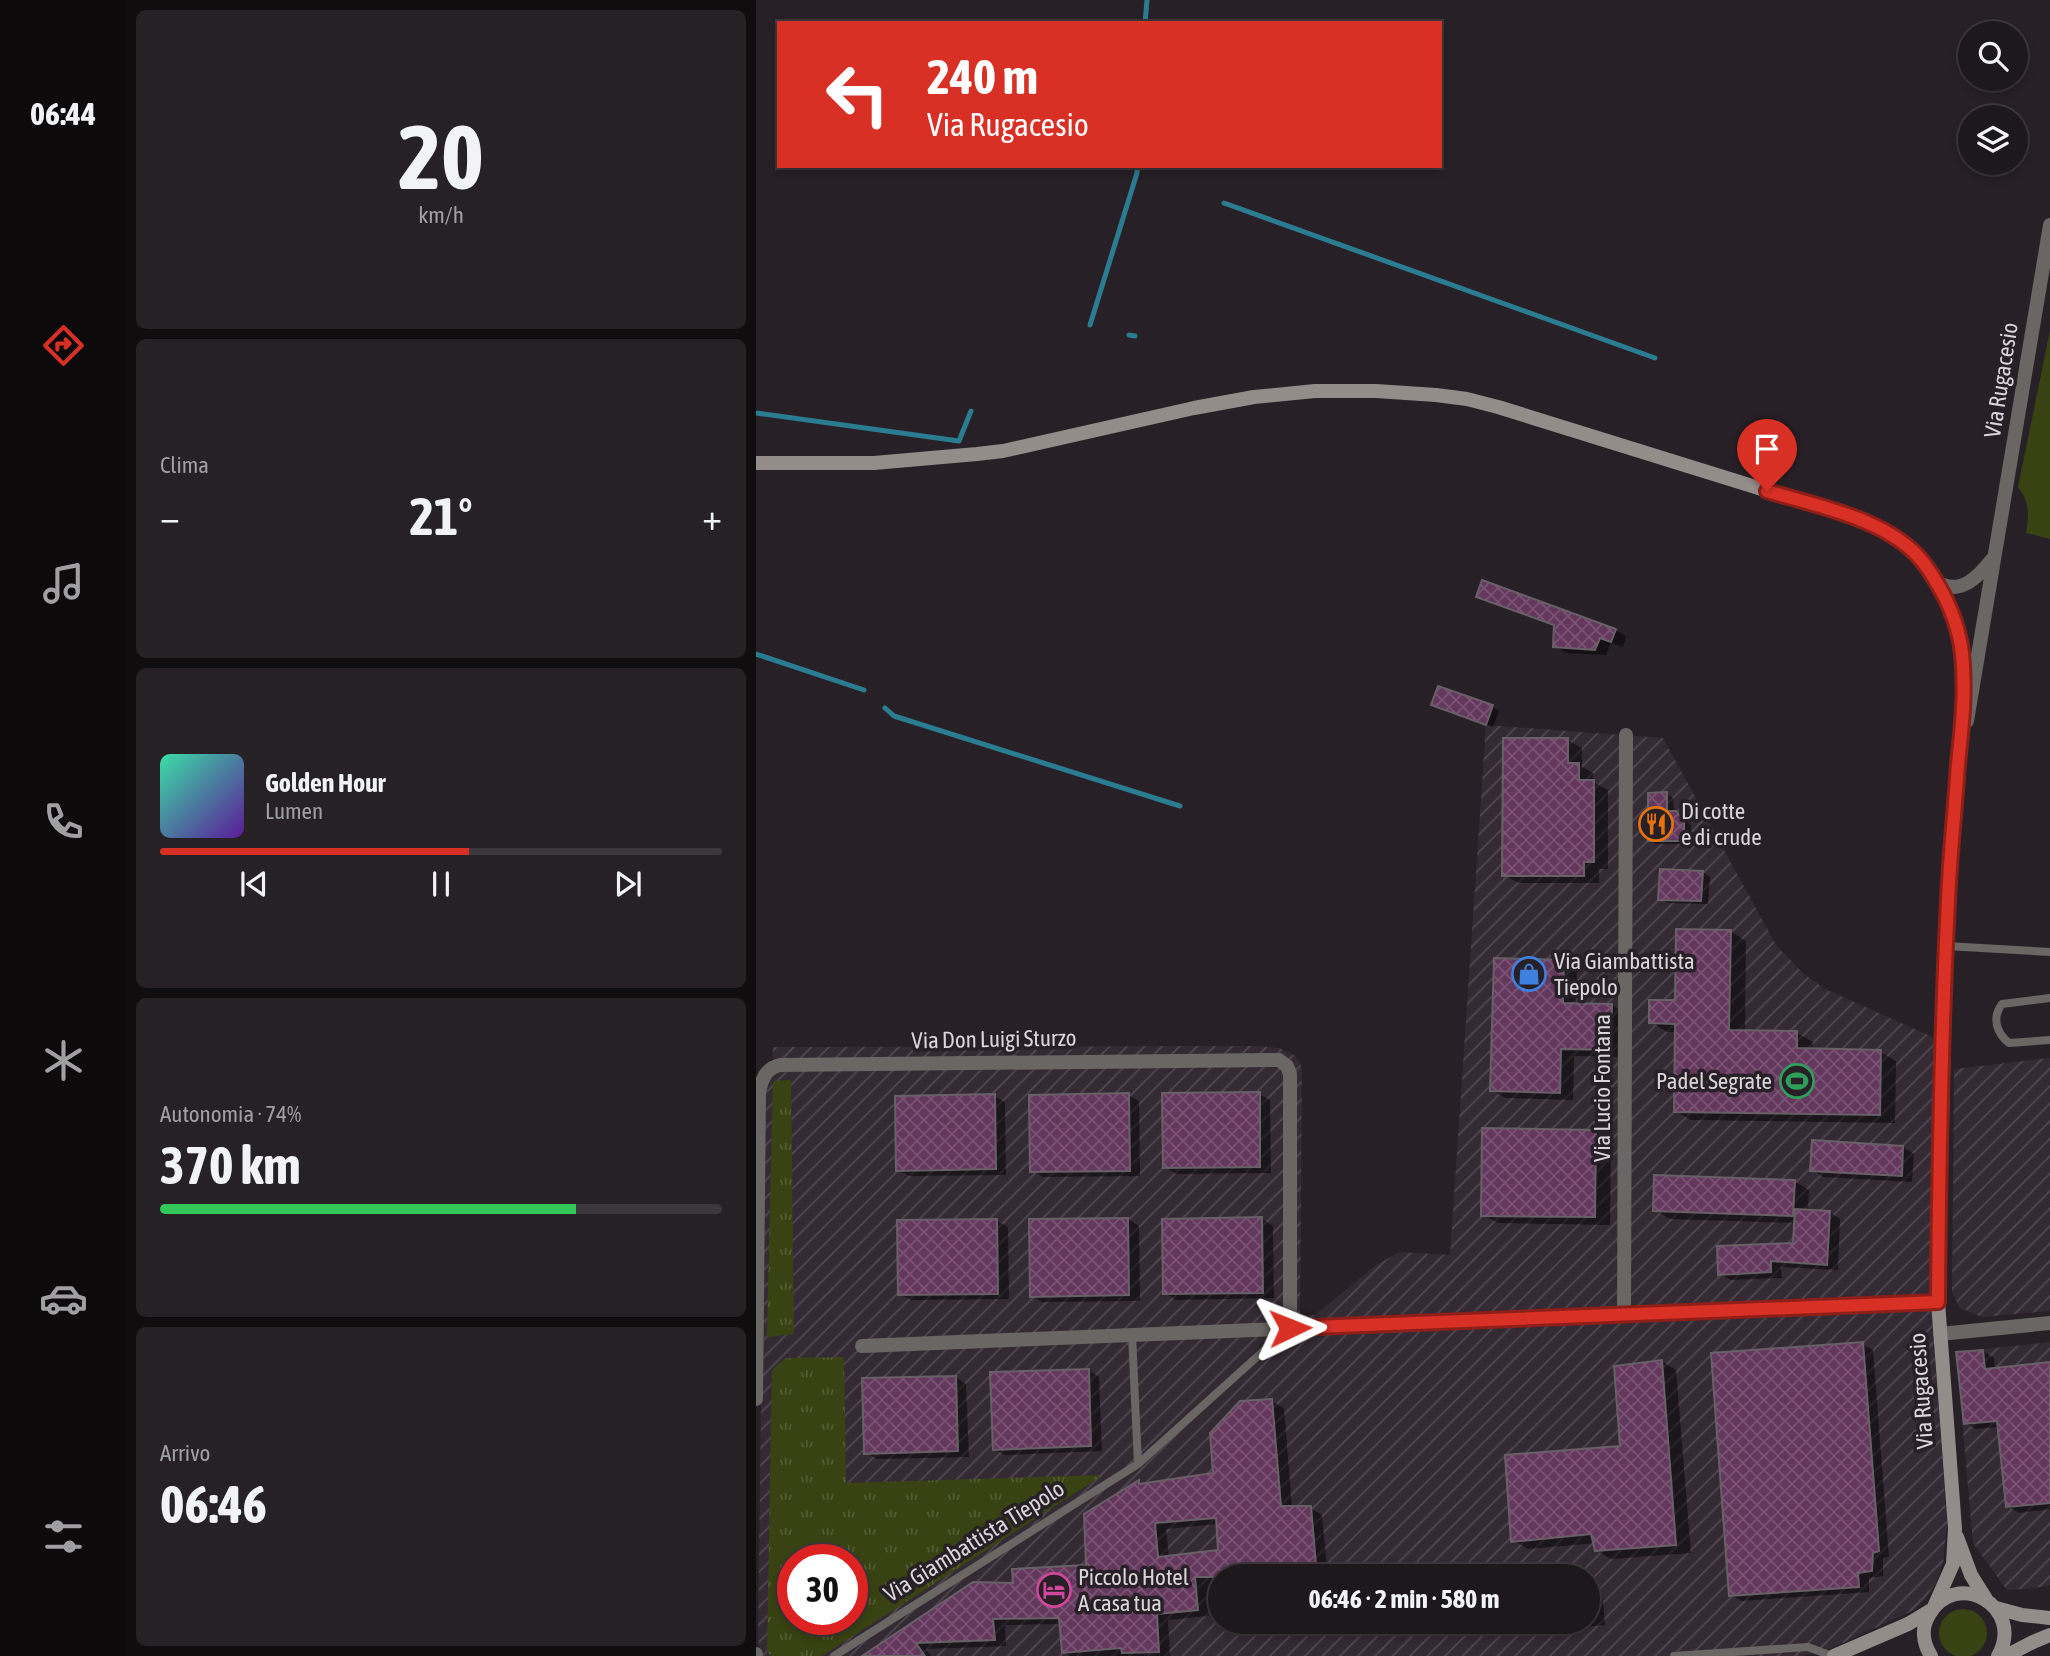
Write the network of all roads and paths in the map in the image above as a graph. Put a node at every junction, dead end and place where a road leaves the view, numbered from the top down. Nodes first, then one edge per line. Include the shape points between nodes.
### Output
1 (2050, 225) edge
2 (756, 463) edge
3 (1996, 549) junction
4 (1946, 585) junction
5 (1626, 735) dead end
6 (1956, 789) junction
7 (1946, 946) junction
8 (2050, 952) edge
9 (2050, 998) edge
10 (2050, 1040) edge
11 (758, 1121) edge
12 (1938, 1302) junction
13 (1624, 1315) junction
14 (2050, 1323) edge
15 (1290, 1328) junction
16 (1940, 1334) junction
17 (1132, 1335) junction
18 (862, 1346) dead end
19 (756, 1399) edge
20 (1138, 1464) junction
21 (1955, 1529) junction
22 (1991, 1604) junction
23 (1933, 1609) junction
24 (2050, 1618) edge
25 (2050, 1635) edge
26 (834, 1656) edge
27 (1674, 1656) edge
28 (1833, 1656) edge
29 (1931, 1656) edge
30 (1998, 1656) edge
31 (2007, 1656) edge

1 - 3 street, Via Rugacesio
2 - 4 main road, Via Rugacesio via 874,463 1003,451 1284,393 1376,391 1466,399 1868,522 1909,547
3 - 4 street via 1972,581
3 - 6 street, Via Rugacesio
4 - 6 main road, Via Rugacesio via 1962,654 1963,717
5 - 13 street, Via Lucio Fontana
6 - 7 main road, Via Rugacesio
7 - 8 lane
7 - 12 main road, Via Rugacesio
9 - 10 lane via 2002,1004 1996,1018 1998,1031 2009,1043
11 - 15 street, Via Don Luigi Sturzo via 762,1081 780,1065 1284,1062 1290,1074
11 - 19 street, Via Don Luigi Sturzo
12 - 13 street
12 - 16 main road, Via Rugacesio
13 - 15 street
14 - 16 street
15 - 17 street
15 - 20 lane, Via Giambattista Tiepolo
16 - 21 main road, Via Rugacesio
17 - 18 street
17 - 20 lane
20 - 26 lane, Via Giambattista Tiepolo
21 - 22 main road, Via Rugacesio via 1971,1575
21 - 23 main road, Via Rugacesio via 1953,1564
22 - 23 main road via 1964,1593 1941,1600
22 - 24 main road via 2022,1615
22 - 30 main road, Via Rugacesio via 2005,1630
23 - 28 main road
23 - 29 main road, Via Rugacesio via 1924,1634
25 - 31 main road
27 - 28 lane via 1808,1647

